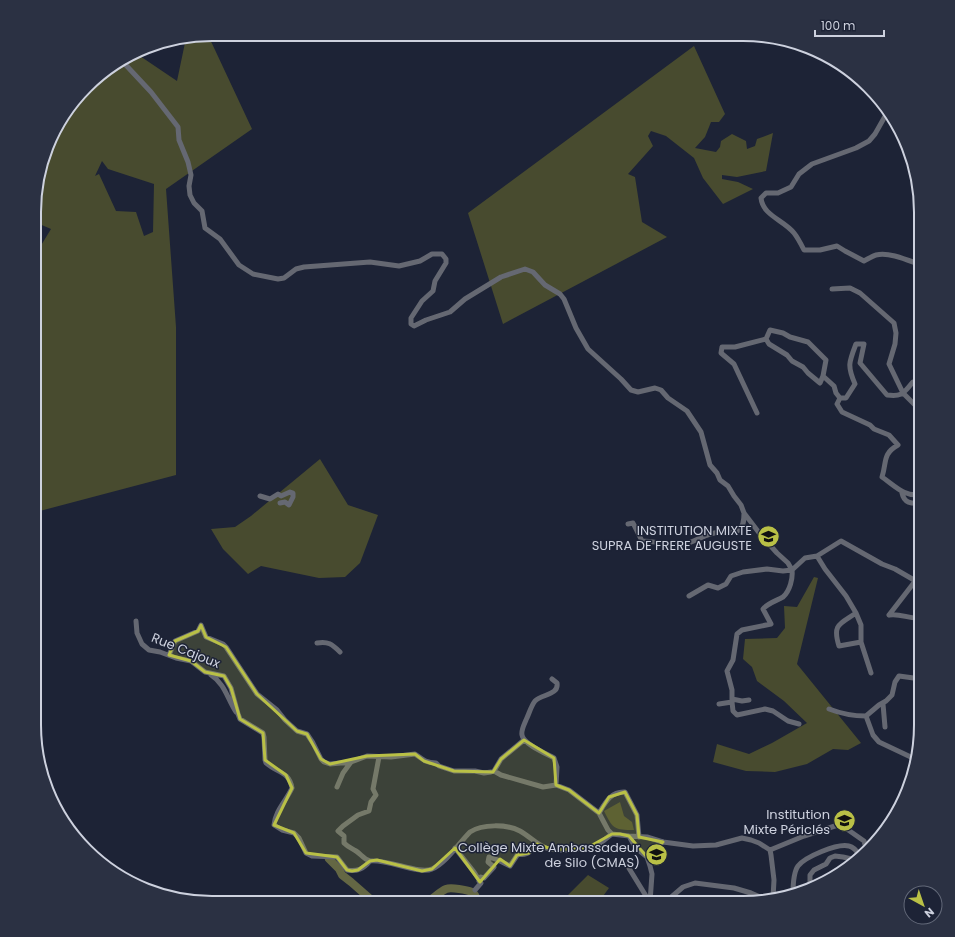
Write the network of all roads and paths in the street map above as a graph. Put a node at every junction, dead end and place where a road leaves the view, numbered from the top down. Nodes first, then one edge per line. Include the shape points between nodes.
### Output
1 (125, 64) edge
2 (885, 117) edge
3 (914, 262) edge
4 (832, 289) dead end
5 (766, 339) junction
6 (823, 376) junction
7 (914, 383) edge
8 (903, 393) junction
9 (840, 398) junction
10 (914, 404) edge
11 (757, 413) dead end
12 (902, 493) junction
13 (914, 495) edge
14 (260, 496) dead end
15 (280, 503) dead end
16 (914, 503) edge
17 (744, 513) junction
18 (628, 524) dead end
19 (817, 556) junction
20 (792, 570) junction
21 (914, 580) edge
22 (914, 587) edge
23 (689, 596) dead end
24 (856, 613) junction
25 (914, 619) edge
26 (136, 621) dead end
27 (861, 642) junction
28 (317, 643) dead end
29 (340, 652) dead end
30 (169, 655) junction
31 (871, 673) dead end
32 (914, 678) edge
33 (552, 679) dead end
34 (749, 700) dead end
35 (732, 701) junction
36 (719, 704) dead end
37 (883, 704) junction
38 (829, 709) dead end
39 (866, 716) junction
40 (799, 724) dead end
41 (885, 727) dead end
42 (524, 740) junction
43 (379, 757) junction
44 (911, 757) edge
45 (351, 762) junction
46 (494, 771) junction
47 (556, 785) junction
48 (337, 787) dead end
49 (599, 813) junction
50 (612, 834) junction
51 (629, 836) junction
52 (640, 837) junction
53 (663, 842) junction
54 (539, 845) junction
55 (865, 845) edge
56 (455, 848) junction
57 (770, 850) junction
58 (858, 852) edge
59 (647, 857) junction
60 (850, 859) edge
61 (370, 861) junction
62 (627, 865) dead end
63 (480, 880) junction
64 (810, 882) edge
65 (794, 888) edge
66 (475, 890) dead end
67 (773, 894) edge
68 (646, 896) edge
69 (650, 896) edge
70 (672, 896) edge
71 (757, 896) edge

1 - 17 street via 178,127 188,162 190,195 202,211 204,228 220,239 233,258 246,270 278,279 304,266 370,262 399,266 420,261 432,254 442,254 446,263 435,281 433,291 422,301 411,318 411,324 414,326 450,312 465,299 501,277 528,269 564,298 588,349 631,390 661,390 687,411 701,432 710,465 720,480 728,486
2 - 3 street via 869,141 812,164 799,174 791,187 778,193 766,193 761,198 762,203 767,211 793,232 804,250 837,246 864,261 875,255 888,255
4 - 8 street via 850,288 860,293 894,323 895,344 889,364
5 - 6 street via 820,383
5 - 6 street via 770,330 808,342 826,360
5 - 11 street via 735,347 722,347 721,353 734,364
6 - 9 street via 834,386
7 - 8 street
8 - 9 street via 897,396 887,395 860,363 864,344 856,344 849,361 855,384 846,398
8 - 10 street
9 - 12 street via 837,404 842,412 889,435 898,445 890,450 882,477
12 - 13 street
12 - 16 street via 907,501
14 - 15 street via 270,499 278,494 281,496 293,493 289,505 285,502
17 - 18 street via 744,522 740,530 713,532 680,545 642,541 633,523
17 - 20 street
19 - 20 street via 805,558
19 - 21 street via 841,541
19 - 24 street
20 - 23 street via 767,569 743,572 731,576 726,584 718,588 708,585
20 - 35 street via 790,584 783,596 763,609 771,624 742,630 737,634 733,660 727,671
22 - 25 street via 889,615
24 - 27 street via 861,625
24 - 27 street via 838,626 835,634 839,646
26 - 30 street, Rue Cajoux via 137,633 142,644 150,650
27 - 31 street
28 - 29 street via 327,642
30 - 45 street via 174,641 198,631 201,625 206,637 226,647 257,694 297,731 307,734 321,759 330,764
30 - 61 street, Rue Cajoux via 191,661 205,672 224,676 234,697 240,719 263,733 266,764 286,775 292,788 274,825 294,833 306,853 312,856 337,857 347,870 358,870
32 - 37 street via 899,676 892,695
33 - 42 street via 558,688 534,702 521,733
34 - 35 street
35 - 36 street
35 - 40 street via 733,711 737,715 765,709
37 - 39 street
37 - 41 street
38 - 39 street via 840,714
39 - 44 street via 873,735 879,742
42 - 46 street via 501,759
42 - 47 street via 554,758 557,767
43 - 45 street via 367,756
43 - 46 street via 414,754 424,761 454,771
43 - 61 street via 373,789 376,795 369,811 358,815 338,832 344,836 346,846
45 - 48 street
46 - 47 street via 544,787
47 - 49 street via 569,790
49 - 50 street
49 - 52 street via 609,797 625,792 637,815
50 - 51 street
50 - 54 street via 597,845 587,848 554,850
51 - 52 street
51 - 59 street via 635,847
52 - 53 street
53 - 57 street via 707,846 742,838
53 - 59 street
54 - 56 street via 520,831 490,827 470,832
54 - 63 street via 529,853 518,854 510,866 489,857 488,862 494,867
55 - 57 street via 864,840 838,825
56 - 61 street via 432,869 422,871 393,863
56 - 63 street
57 - 67 street
58 - 65 street via 847,846 815,855 798,866
59 - 69 street via 652,874
60 - 64 street via 835,856 830,858 826,864 814,870
62 - 68 street
63 - 66 street via 481,883
70 - 71 street via 683,887 695,883 734,888

